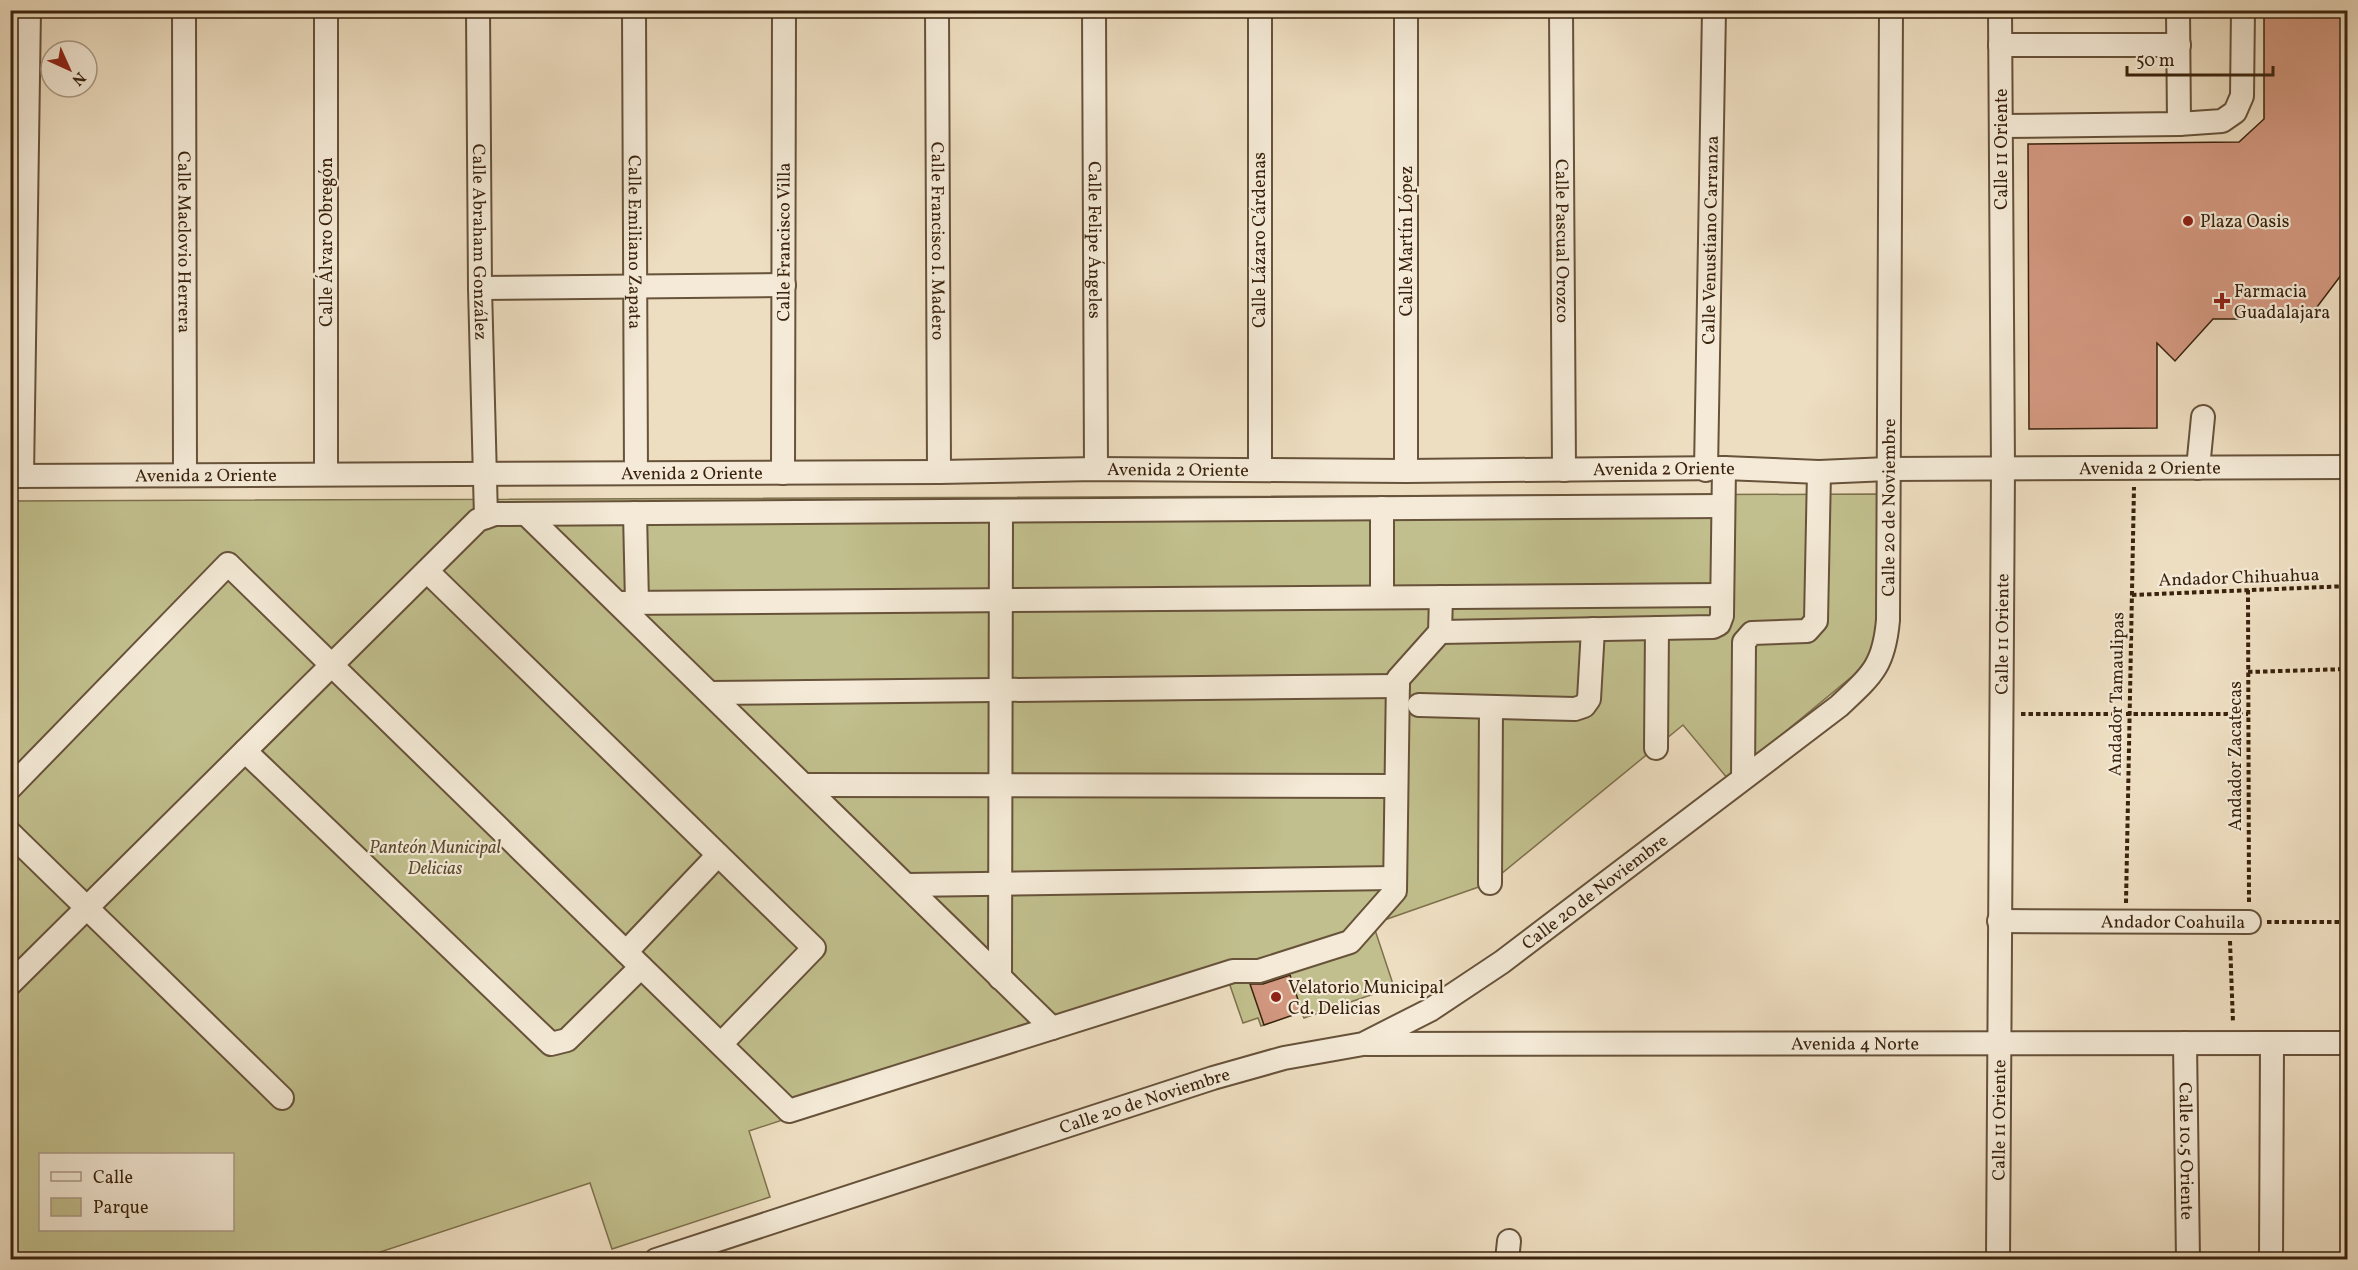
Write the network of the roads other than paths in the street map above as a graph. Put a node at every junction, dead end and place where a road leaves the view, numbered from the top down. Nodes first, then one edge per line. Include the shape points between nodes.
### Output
1 (29, 10) edge
2 (184, 10) edge
3 (326, 10) edge
4 (478, 10) edge
5 (634, 10) edge
6 (784, 10) edge
7 (938, 10) edge
8 (1094, 10) edge
9 (1260, 10) edge
10 (1406, 10) edge
11 (1561, 10) edge
12 (1714, 10) edge
13 (1891, 10) edge
14 (2000, 10) edge
15 (2178, 10) edge
16 (2243, 10) edge
17 (2000, 45) junction
18 (2179, 45) junction
19 (2179, 124) junction
20 (2001, 126) junction
21 (784, 285) junction
22 (636, 286) junction
23 (480, 288) junction
24 (2203, 417) dead end
25 (2348, 467) edge
26 (2003, 468) junction
27 (2198, 468) junction
28 (1096, 469) junction
29 (1715, 469) junction
30 (1888, 469) junction
31 (1260, 470) junction
32 (1563, 470) junction
33 (1406, 471) junction
34 (939, 472) junction
35 (1819, 472) junction
36 (636, 473) junction
37 (783, 473) junction
38 (326, 474) junction
39 (484, 474) junction
40 (185, 475) junction
41 (16, 476) edge
42 (1724, 506) junction
43 (1382, 508) junction
44 (1001, 511) junction
45 (635, 513) junction
46 (526, 514) junction
47 (486, 517) junction
48 (427, 571) junction
49 (1722, 595) junction
50 (1382, 597) junction
51 (1441, 597) junction
52 (1001, 600) junction
53 (628, 603) junction
54 (1657, 628) junction
55 (1593, 629) junction
56 (1440, 632) junction
57 (332, 665) junction
58 (1398, 686) junction
59 (1001, 690) junction
60 (710, 693) junction
61 (1419, 705) dead end
62 (1491, 707) junction
63 (1656, 748) dead end
64 (245, 751) junction
65 (1743, 778) junction
66 (804, 785) junction
67 (1001, 785) junction
68 (1396, 786) junction
69 (10, 788) edge
70 (10, 833) edge
71 (718, 855) junction
72 (1395, 878) junction
73 (1490, 883) dead end
74 (1000, 884) junction
75 (906, 885) junction
76 (87, 908) junction
77 (1999, 921) junction
78 (2240, 922) road end
79 (634, 959) junction
80 (1000, 978) junction
81 (10, 984) edge
82 (1052, 1028) junction
83 (2185, 1043) junction
84 (2272, 1043) junction
85 (2348, 1043) edge
86 (721, 1044) junction
87 (1363, 1044) junction
88 (1998, 1044) junction
89 (282, 1098) dead end
90 (656, 1260) edge
91 (1998, 1260) edge
92 (2188, 1260) edge
93 (2271, 1260) edge

1 - 41 street
2 - 40 street, Calle Maclovio Herrera
3 - 38 street, Calle Álvaro Obregón
4 - 23 street, Calle Abraham González
5 - 22 street, Calle Emiliano Zapata
6 - 21 street, Calle Francisco Villa
7 - 34 street, Calle Francisco I. Madero
8 - 28 street, Calle Felipe Ángeles
9 - 31 street, Calle Lázaro Cárdenas
10 - 33 street, Calle Martín López
11 - 32 street, Calle Pascual Orozco
12 - 29 street, Calle Venustiano Carranza
13 - 30 street, Calle 20 de Noviembre
14 - 17 street, Calle 11 Oriente
15 - 18 street
16 - 19 street via 2240,104 2222,121
17 - 18 street
17 - 20 street, Calle 11 Oriente
18 - 19 street
19 - 20 street
20 - 26 street, Calle 11 Oriente
21 - 22 street
21 - 37 street, Calle Francisco Villa
22 - 23 street
22 - 36 street, Calle Emiliano Zapata
23 - 39 street, Calle Abraham González
24 - 27 street
25 - 27 street, Avenida 2 Oriente
26 - 27 street, Avenida 2 Oriente
26 - 30 street, Avenida 2 Oriente
26 - 77 street, Calle 11 Oriente
28 - 31 street, Avenida 2 Oriente
28 - 34 street, Avenida 2 Oriente
29 - 32 street, Avenida 2 Oriente
29 - 35 street, Avenida 2 Oriente
29 - 42 street, Calle Venustiano Carranza
30 - 35 street, Avenida 2 Oriente
30 - 65 street, Calle 20 de Noviembre via 1888,620 1877,667 1839,706
31 - 33 street, Avenida 2 Oriente
32 - 33 street, Avenida 2 Oriente
34 - 37 street, Avenida 2 Oriente
35 - 65 street via 1816,621 1807,630 1752,633 1744,642
36 - 37 street, Avenida 2 Oriente
36 - 39 street, Avenida 2 Oriente
38 - 39 street, Avenida 2 Oriente
38 - 40 street, Avenida 2 Oriente
39 - 47 street, Calle Abraham González
40 - 41 street, Avenida 2 Oriente
42 - 43 street
42 - 49 street, Calle Venustiano Carranza
43 - 44 street
43 - 50 street
44 - 45 street
44 - 52 street
45 - 46 street
45 - 53 street
46 - 47 street
46 - 53 street
47 - 48 street via 478,520
48 - 57 street
48 - 71 street
49 - 51 street
49 - 54 street, Calle Venustiano Carranza via 1719,624
50 - 51 street
50 - 52 street
51 - 56 street
52 - 53 street
52 - 59 street
53 - 60 street
54 - 55 street
54 - 63 street
55 - 56 street
55 - 62 street via 1589,699 1584,706
56 - 58 street via 1398,679
57 - 64 street
57 - 69 street via 228,564
57 - 79 street
58 - 59 street
58 - 68 street
59 - 60 street
59 - 67 street
60 - 66 street
61 - 62 street
62 - 73 street
64 - 76 street
64 - 79 street via 551,1044 567,1040
65 - 87 street, Calle 20 de Noviembre via 1484,974 1430,1010
66 - 67 street
66 - 75 street
67 - 68 street
67 - 74 street
68 - 72 street
70 - 76 street
71 - 79 street
71 - 86 street via 814,948
72 - 74 street
72 - 82 street via 1395,891 1350,942 1259,971 1233,971
74 - 75 street
74 - 80 street
75 - 80 street
76 - 81 street
76 - 89 street
77 - 78 street, Andador Coahuila
77 - 88 street, Calle 11 Oriente
79 - 86 street
80 - 82 street
82 - 86 street via 789,1111
83 - 84 street, Avenida 4 Norte
83 - 88 street, Avenida 4 Norte
83 - 92 street, Calle 10.5 Oriente
84 - 85 street, Avenida 4 Norte
84 - 93 street
87 - 88 street, Avenida 4 Norte
87 - 90 street, Calle 20 de Noviembre via 1284,1058 1213,1078
88 - 91 street, Calle 11 Oriente

